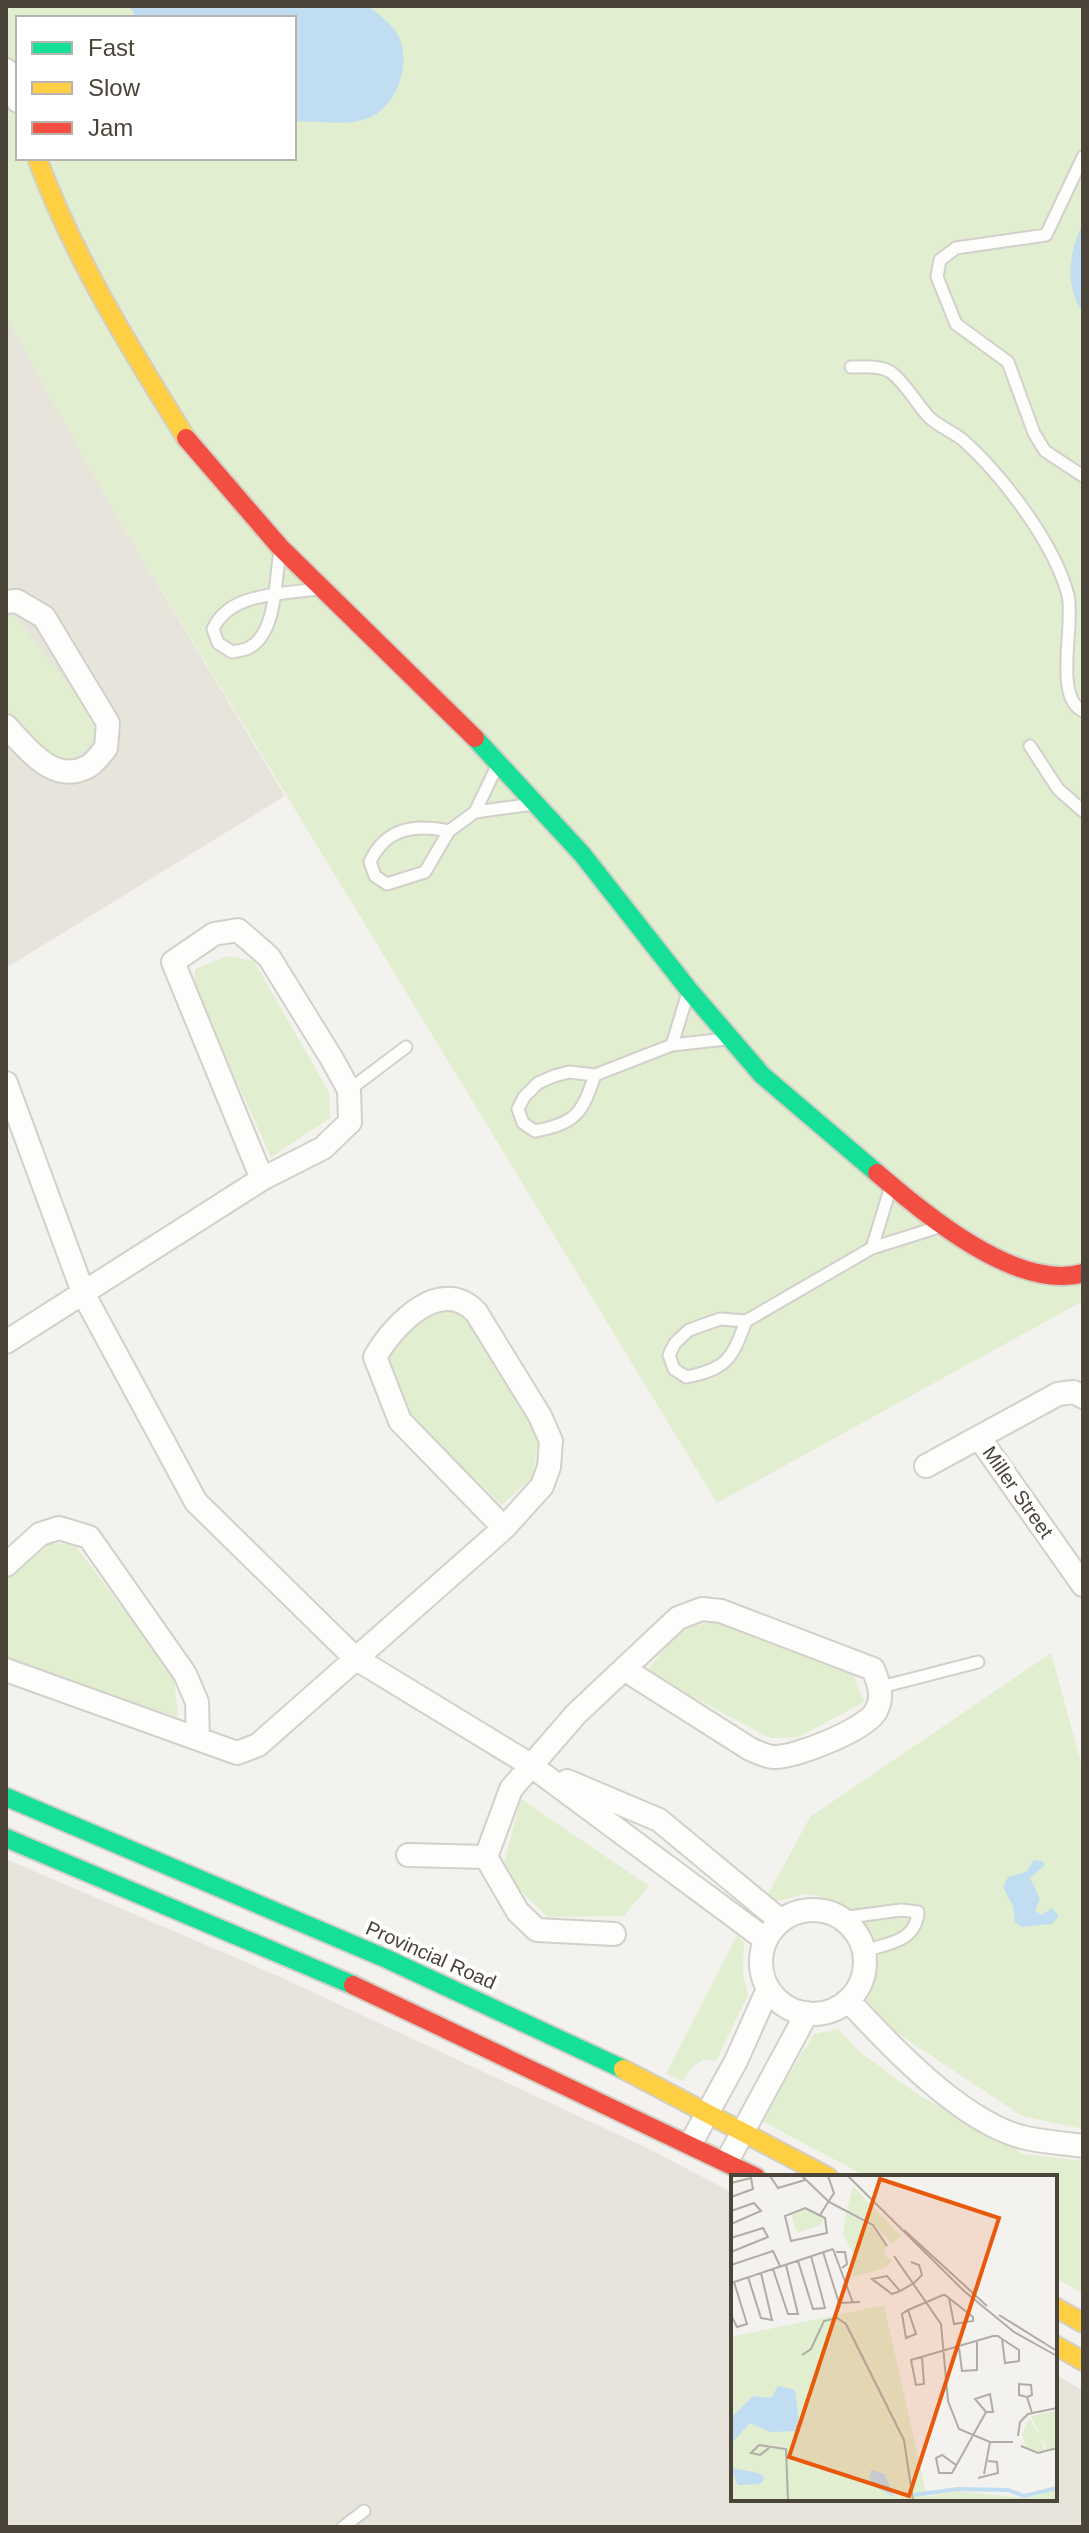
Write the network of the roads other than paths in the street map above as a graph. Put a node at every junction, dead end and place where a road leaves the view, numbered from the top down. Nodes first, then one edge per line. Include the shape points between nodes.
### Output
1 (6, 70) edge
2 (16, 96) edge
3 (1083, 157) edge
4 (38, 160) edge
5 (851, 367) dead end
6 (1083, 476) edge
7 (280, 547) junction
8 (325, 588) junction
9 (273, 596) junction
10 (6, 602) edge
11 (1083, 711) edge
12 (6, 726) edge
13 (1030, 746) dead end
14 (499, 762) junction
15 (536, 804) junction
16 (1083, 811) edge
17 (475, 812) junction
18 (449, 831) junction
19 (689, 990) junction
20 (730, 1039) junction
21 (672, 1045) junction
22 (406, 1047) dead end
23 (595, 1075) junction
24 (6, 1083) edge
25 (349, 1090) junction
26 (262, 1179) junction
27 (891, 1185) junction
28 (945, 1225) junction
29 (872, 1248) junction
30 (1083, 1273) edge
31 (84, 1295) junction
32 (746, 1321) junction
33 (6, 1342) edge
34 (1083, 1397) edge
35 (980, 1439) junction
36 (926, 1466) dead end
37 (504, 1528) junction
38 (6, 1565) edge
39 (1083, 1585) edge
40 (355, 1658) junction
41 (978, 1662) dead end
42 (624, 1669) junction
43 (6, 1670) edge
44 (881, 1687) junction
45 (198, 1739) junction
46 (529, 1764) junction
47 (6, 1797) edge
48 (64, 1820) junction
49 (6, 1838) edge
50 (48, 1855) junction
51 (408, 1855) dead end
52 (486, 1857) junction
53 (841, 1918) junction
54 (781, 1921) junction
55 (614, 1934) dead end
56 (766, 1940) junction
57 (864, 1951) junction
58 (768, 1989) junction
59 (848, 2000) junction
60 (807, 2013) junction
61 (709, 2111) junction
62 (745, 2130) junction
63 (691, 2143) junction
64 (1083, 2146) edge
65 (727, 2161) junction
66 (752, 2175) edge
67 (824, 2175) edge
68 (1057, 2308) edge
69 (1083, 2323) edge
70 (1057, 2346) edge
71 (1083, 2361) edge
72 (364, 2511) dead end
73 (343, 2527) edge

1 - 2 street
3 - 6 lane via 1046,235 956,248 940,260 937,277 956,324 1008,362 1045,451
4 - 7 street via 111,317 155,390 192,448
5 - 11 lane via 892,373 929,418 962,440 1035,522 1069,600 1067,690
7 - 8 street
7 - 9 lane
8 - 9 lane
8 - 14 street
9 - 9 lane via 269,620 251,647 232,652 218,643 213,629 233,604
10 - 12 street via 17,601 44,617 108,723 106,748 87,767 66,771 45,766
13 - 16 lane via 1058,789
14 - 15 street
14 - 17 lane
15 - 17 lane
15 - 19 street
17 - 18 lane
18 - 18 lane via 425,872 387,884 375,876 370,862 390,836 421,825
19 - 20 street
19 - 21 lane
20 - 21 lane
20 - 27 street via 790,1101
21 - 23 lane
22 - 25 lane
23 - 23 lane via 574,1119 535,1131 523,1123 518,1109 538,1083 569,1072
24 - 31 street
25 - 26 street via 350,1122 323,1148
25 - 26 street via 269,957 238,930 214,934 173,962
26 - 31 street
27 - 28 street
27 - 29 lane
28 - 29 lane
28 - 30 street via 977,1248 1029,1272 1066,1278
29 - 32 lane
31 - 33 street
31 - 40 street via 196,1502
32 - 32 lane via 725,1365 686,1377 674,1369 669,1355 689,1330 720,1319
34 - 35 street via 1058,1394
35 - 36 street
35 - 39 street, Miller Street
37 - 37 street via 542,1486 551,1441 476,1312 465,1301 447,1297 406,1319 375,1357 400,1421
37 - 40 street
38 - 45 street via 40,1534 59,1528 89,1537 185,1674 197,1702
40 - 45 street via 258,1745 237,1753
40 - 46 street
41 - 44 lane
42 - 44 street via 678,1618 702,1609 721,1611 873,1669
42 - 44 street via 750,1749 773,1757 801,1753 871,1721
42 - 46 street
43 - 45 street
46 - 52 street via 511,1789
46 - 54 street via 659,1820
46 - 56 street
47 - 48 street, Provincial Road
48 - 50 street
48 - 61 street, Provincial Road via 423,1975
49 - 50 street
50 - 63 street via 405,2007
51 - 52 street
52 - 55 street via 509,1900 537,1930
53 - 54 street via 811,1910
53 - 57 street via 860,1938
53 - 57 lane via 918,1912 909,1936
54 - 56 street
56 - 58 street via 761,1956
57 - 59 street via 862,1977
58 - 60 street via 778,2001
58 - 61 street
59 - 60 street via 822,2013
59 - 64 street via 930,2082 990,2122 1020,2136
60 - 62 street
61 - 62 street, Provincial Road
61 - 63 street
62 - 65 street
62 - 67 street, Provincial Road
63 - 65 street
65 - 66 street
68 - 69 street
70 - 71 street
72 - 73 lane

